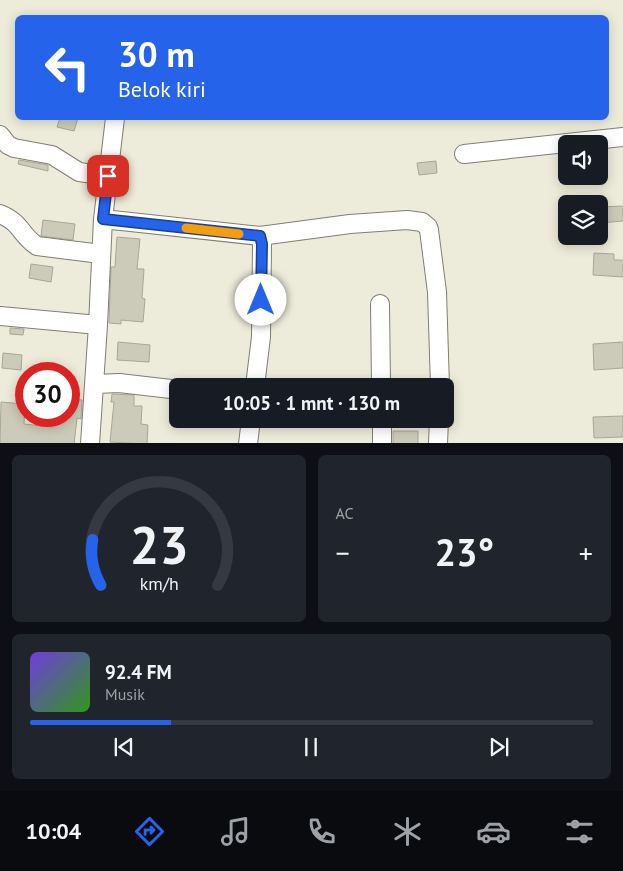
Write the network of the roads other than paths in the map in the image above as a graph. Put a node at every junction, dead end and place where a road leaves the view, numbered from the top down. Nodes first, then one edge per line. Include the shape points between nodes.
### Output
1 (115, 120) edge
2 (0, 135) edge
3 (623, 137) edge
4 (464, 154) dead end
5 (108, 176) junction
6 (0, 214) edge
7 (103, 219) junction
8 (260, 236) junction
9 (101, 254) junction
10 (380, 304) dead end
11 (0, 316) edge
12 (98, 325) junction
13 (256, 378) edge
14 (381, 378) edge
15 (440, 378) edge
16 (95, 384) junction
17 (169, 389) edge
18 (250, 428) edge
19 (382, 428) edge
20 (439, 428) edge
21 (90, 443) edge
22 (248, 443) edge
23 (382, 443) edge
24 (438, 443) edge

1 - 5 street
2 - 5 street via 14,148 52,155 79,172
3 - 4 street
5 - 7 street
6 - 9 street via 13,219 30,242 37,246
7 - 8 street
7 - 9 street
8 - 13 street via 261,337
8 - 15 street via 397,220 419,221 426,225 436,292
9 - 12 street
10 - 14 street
11 - 12 street
12 - 16 street
16 - 17 street via 119,383
16 - 21 street
18 - 22 street
19 - 23 street
20 - 24 street

